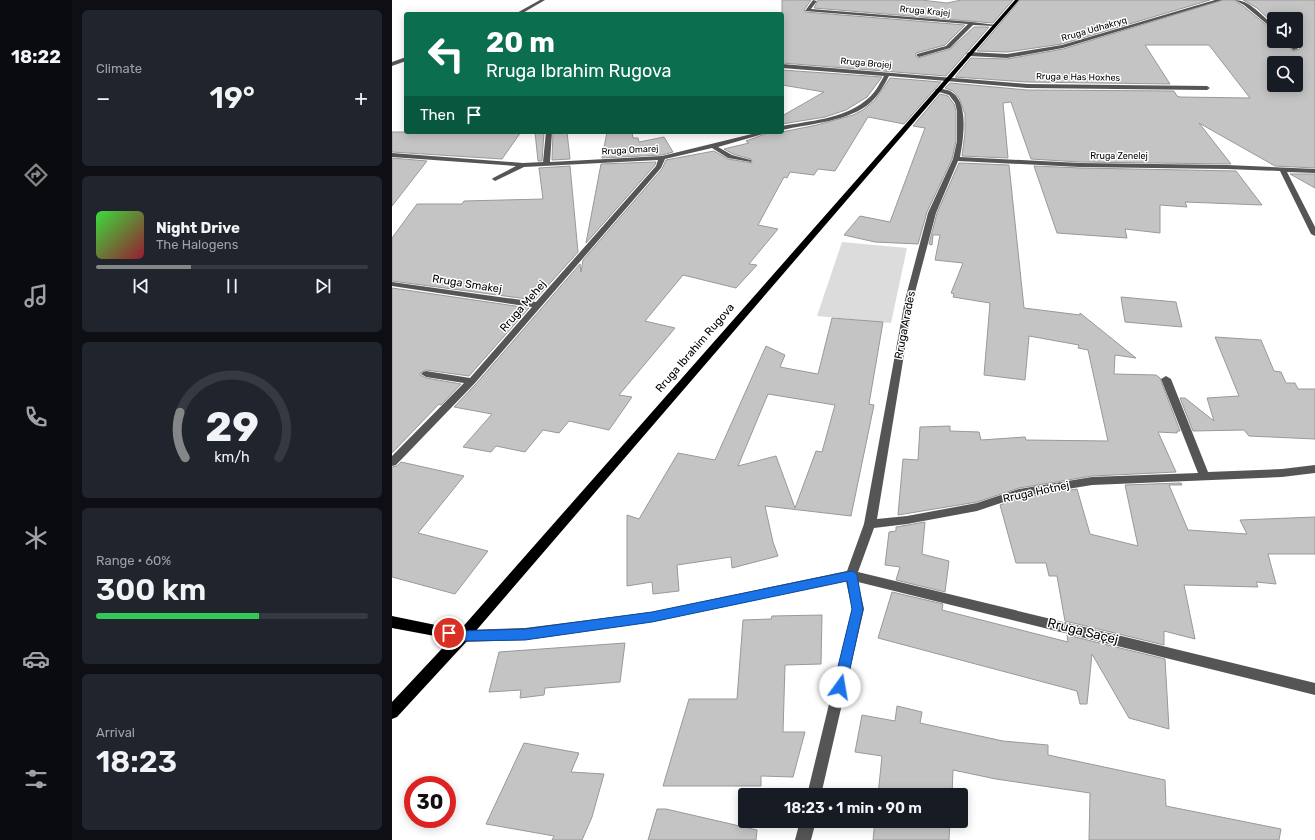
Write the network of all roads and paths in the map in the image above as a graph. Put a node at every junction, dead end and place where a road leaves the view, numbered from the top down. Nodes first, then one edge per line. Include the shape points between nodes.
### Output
1 (543, 0) edge
2 (1017, 0) edge
3 (1208, 0) edge
4 (1237, 0) edge
5 (815, 1) edge
6 (1218, 1) edge
7 (521, 12) edge
8 (972, 23) junction
9 (1267, 23) edge
10 (994, 25) junction
11 (919, 54) dead end
12 (969, 54) junction
13 (404, 60) edge
14 (392, 64) edge
15 (784, 66) edge
16 (888, 74) junction
17 (948, 79) junction
18 (1207, 88) dead end
19 (938, 90) junction
20 (784, 128) edge
21 (549, 134) edge
22 (759, 134) edge
23 (714, 146) junction
24 (392, 155) edge
25 (662, 158) junction
26 (956, 160) junction
27 (749, 161) dead end
28 (546, 164) junction
29 (523, 165) junction
30 (1282, 169) junction
31 (1315, 172) edge
32 (495, 179) dead end
33 (1315, 234) edge
34 (392, 284) edge
35 (539, 305) junction
36 (426, 374) dead end
37 (1166, 379) dead end
38 (472, 381) junction
39 (392, 462) edge
40 (1315, 469) edge
41 (1205, 477) junction
42 (870, 524) junction
43 (851, 575) junction
44 (392, 622) edge
45 (463, 636) junction
46 (1315, 689) edge
47 (392, 712) edge
48 (816, 788) edge
49 (806, 828) edge
50 (803, 840) edge

1 - 7 street
2 - 10 main road, Rruga Ibrahim Rugova
3 - 6 street
4 - 9 street via 1246,4
5 - 8 street, Rruga Krajej via 807,10
6 - 12 street, Rruga Udhakryq via 1063,46 1007,56
8 - 10 street, Rruga Krajej
8 - 11 street via 948,47
10 - 12 main road, Rruga Ibrahim Rugova
12 - 17 main road, Rruga Ibrahim Rugova
13 - 14 street
15 - 16 street, Rruga Brojej
16 - 17 street, Rruga Brojej
16 - 20 street via 878,91 860,108
17 - 18 street, Rruga e Has Hoxhes via 1027,86
17 - 19 main road, Rruga Ibrahim Rugova
19 - 26 street, Rruga Arades via 956,98 959,107 960,141
19 - 45 main road, Rruga Ibrahim Rugova
21 - 28 street
22 - 23 street, Rruga Omarej
23 - 25 street, Rruga Omarej
23 - 27 street via 727,156
24 - 29 street, Rruga Omarej
25 - 28 street, Rruga Omarej
25 - 35 street, Rruga Mehej via 659,167
26 - 30 street, Rruga Zenelej
26 - 42 street, Rruga Arades via 932,213 909,300
28 - 29 street, Rruga Omarej
29 - 32 street
30 - 31 street, Rruga Zenelej
30 - 33 street
34 - 35 street, Rruga Smakej
35 - 38 street, Rruga Mehej
36 - 38 street
37 - 41 street
38 - 39 street, Rruga Mehej
40 - 41 street, Rruga Hotnej
41 - 42 street, Rruga Hotnej via 1092,481 1019,493 977,507
42 - 43 street, Rruga Arades
43 - 45 street via 652,617 525,634
43 - 46 street, Rruga Saçej
43 - 48 street via 858,609
44 - 45 main road
45 - 47 main road, Rruga Ibrahim Rugova
49 - 50 street

